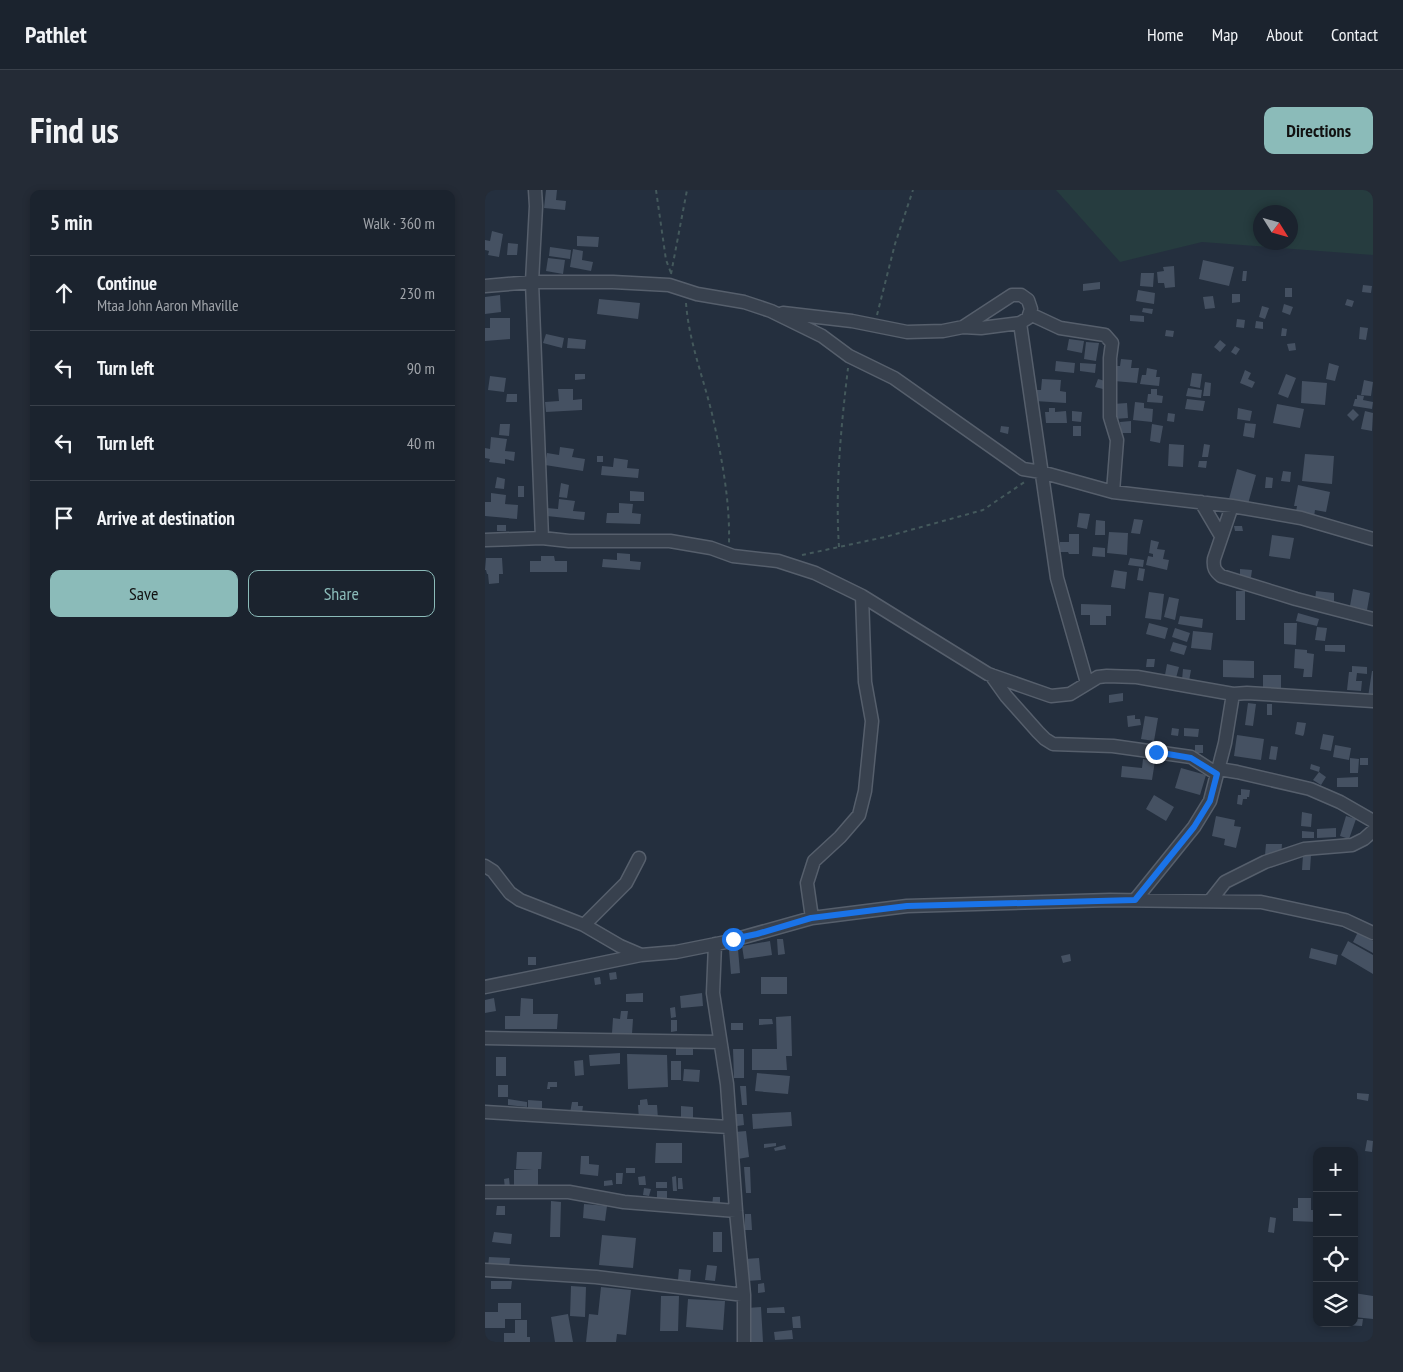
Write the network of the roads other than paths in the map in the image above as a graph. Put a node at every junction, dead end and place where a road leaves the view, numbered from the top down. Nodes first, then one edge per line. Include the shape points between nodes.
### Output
1 (535, 190) edge
2 (532, 282) junction
3 (485, 286) edge
4 (771, 311) junction
5 (1030, 314) junction
6 (1020, 323) junction
7 (963, 327) junction
8 (1041, 472) junction
9 (1113, 492) junction
10 (1201, 502) junction
11 (1231, 506) junction
12 (1221, 536) junction
13 (541, 538) junction
14 (1373, 539) edge
15 (485, 540) edge
16 (862, 596) junction
17 (1373, 619) edge
18 (991, 675) junction
19 (1087, 683) junction
20 (1233, 694) junction
21 (1373, 701) edge
22 (1218, 772) junction
23 (1373, 821) edge
24 (1373, 831) edge
25 (639, 858) dead end
26 (485, 866) edge
27 (1135, 900) junction
28 (1210, 901) junction
29 (811, 918) junction
30 (584, 925) junction
31 (1373, 933) edge
32 (715, 944) junction
33 (641, 955) junction
34 (485, 987) edge
35 (485, 1038) edge
36 (720, 1042) junction
37 (485, 1112) edge
38 (729, 1127) junction
39 (485, 1192) edge
40 (736, 1210) junction
41 (485, 1270) edge
42 (744, 1295) junction
43 (744, 1342) edge

1 - 2 street
2 - 3 street
2 - 4 street via 670,279 697,294 744,302
2 - 13 street
4 - 7 street via 907,332
4 - 8 street via 894,378 1023,469
5 - 6 street
5 - 7 street via 1028,300 1021,295 1011,295
5 - 9 street via 1060,328 1105,335 1112,343 1110,417 1117,440
6 - 7 street
6 - 8 street
8 - 9 street
8 - 19 street via 1057,578
9 - 10 street
10 - 11 street
10 - 12 street
11 - 12 street
11 - 14 street via 1301,518
12 - 17 street via 1213,566 1221,576
13 - 15 street
13 - 16 street via 670,541 711,548 778,561 815,573
16 - 18 street
16 - 29 street via 865,682 872,721 865,791 859,814 814,861 807,883
18 - 19 street via 1051,696 1070,694
18 - 22 street via 1038,732 1053,744 1113,746 1191,758
19 - 20 street via 1098,677 1137,676
20 - 21 street via 1247,692
20 - 22 street
22 - 23 street via 1237,772 1310,790
22 - 27 street via 1210,801 1194,827
24 - 28 street via 1352,845 1304,849 1265,862 1225,882
25 - 30 street via 626,883
26 - 30 street via 520,900
27 - 28 street
27 - 29 street via 907,906
28 - 31 street via 1261,902 1345,920
29 - 32 street
30 - 33 street
32 - 33 street
32 - 36 street via 713,992
33 - 34 street
35 - 36 street
36 - 38 street via 727,1084
37 - 38 street
38 - 40 street
39 - 40 street via 569,1192 624,1202
40 - 42 street
41 - 42 street via 597,1277
42 - 43 street

